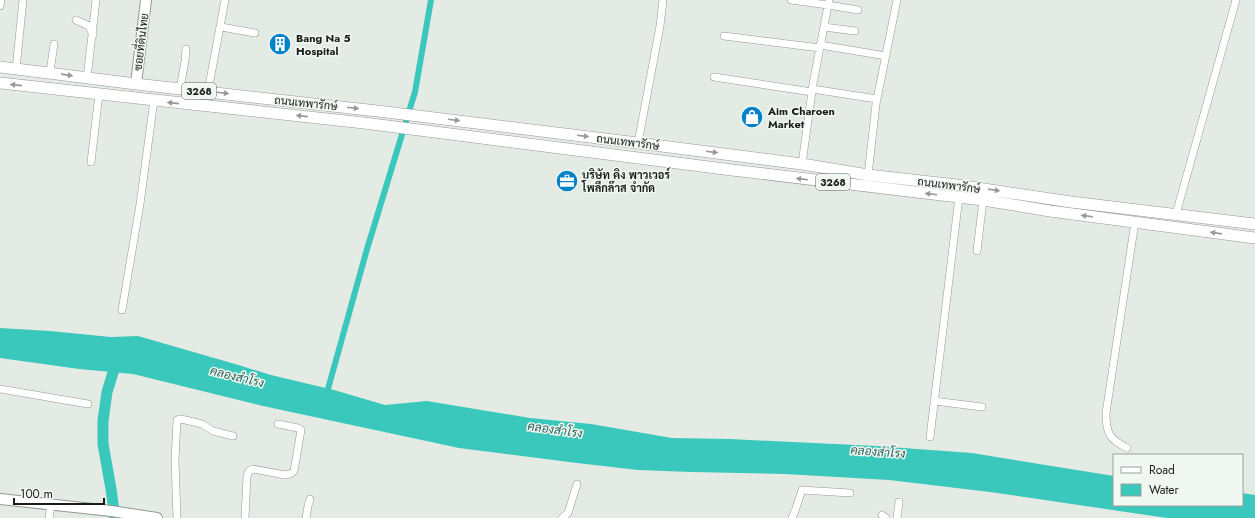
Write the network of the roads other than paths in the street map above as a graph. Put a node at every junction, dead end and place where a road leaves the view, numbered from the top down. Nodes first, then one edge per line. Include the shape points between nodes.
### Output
1 (1, 0) edge
2 (23, 0) edge
3 (96, 0) edge
4 (146, 0) edge
5 (225, 0) edge
6 (663, 0) edge
7 (794, 0) edge
8 (897, 0) edge
9 (1236, 0) edge
10 (828, 2) edge
11 (0, 6) edge
12 (858, 10) dead end
13 (76, 20) dead end
14 (221, 27) junction
15 (824, 27) junction
16 (855, 31) dead end
17 (255, 33) dead end
18 (93, 35) junction
19 (724, 36) dead end
20 (54, 44) dead end
21 (820, 47) junction
22 (186, 49) dead end
23 (886, 56) junction
24 (0, 67) edge
25 (16, 69) junction
26 (50, 72) junction
27 (714, 77) dead end
28 (87, 78) junction
29 (0, 83) edge
30 (136, 84) junction
31 (180, 89) junction
32 (812, 91) junction
33 (208, 92) junction
34 (99, 94) junction
35 (877, 99) junction
36 (154, 100) junction
37 (638, 143) junction
38 (91, 162) dead end
39 (802, 164) junction
40 (868, 175) junction
41 (959, 197) junction
42 (983, 200) junction
43 (1176, 214) junction
44 (1135, 222) junction
45 (1255, 224) edge
46 (1255, 238) edge
47 (977, 251) dead end
48 (122, 310) dead end
49 (0, 389) edge
50 (934, 401) junction
51 (88, 404) dead end
52 (982, 407) dead end
53 (278, 424) dead end
54 (233, 436) dead end
55 (930, 437) dead end
56 (1127, 448) dead end
57 (577, 484) dead end
58 (850, 494) dead end
59 (0, 499) edge
60 (310, 499) dead end
61 (899, 502) dead end
62 (51, 505) junction
63 (49, 518) edge
64 (157, 518) edge
65 (177, 518) edge
66 (245, 518) edge
67 (306, 518) edge
68 (562, 518) edge
69 (792, 518) edge
70 (897, 518) edge

1 - 11 street
2 - 25 street
3 - 18 street
4 - 30 main road, ซอยที่ดินไทย
5 - 14 street
6 - 37 street
7 - 10 street
8 - 23 street
9 - 43 street
10 - 12 street
10 - 15 street
13 - 18 street via 89,26
14 - 17 street
14 - 33 street
15 - 16 street
15 - 21 street
18 - 28 street
19 - 21 street
20 - 26 street
21 - 23 street
21 - 32 street
22 - 31 street
23 - 35 street
24 - 25 main road, ถนนเทพารักษ์ / 3268
25 - 26 main road, ถนนเทพารักษ์ / 3268
26 -> 28 main road, ถนนเทพารักษ์ / 3268
27 - 32 street
28 - 30 main road, ถนนเทพารักษ์ / 3268
34 -> 29 main road, ถนนเทพารักษ์ / 3268
30 - 31 main road, ถนนเทพารักษ์ / 3268
31 - 33 main road, ถนนเทพารักษ์ / 3268
32 - 35 street
32 - 39 street
33 -> 37 main road, ถนนเทพารักษ์ / 3268
34 - 36 main road, ถนนเทพารักษ์ / 3268
34 - 38 street
35 - 40 street
41 -> 36 main road, ถนนเทพารักษ์ / 3268
36 - 48 street
37 -> 39 main road, ถนนเทพารักษ์ / 3268
39 - 40 main road, ถนนเทพารักษ์ / 3268
40 -> 43 main road, ถนนเทพารักษ์ / 3268
41 - 42 main road, ถนนเทพารักษ์ / 3268
41 - 50 street
44 -> 42 main road, ถนนเทพารักษ์ / 3268
42 - 47 street
43 - 45 main road, ถนนเทพารักษ์ / 3268
46 -> 44 main road, ถนนเทพารักษ์ / 3268
44 - 56 street via 1106,417 1112,440
49 - 51 street
50 - 52 street
50 - 55 street
53 - 66 street via 301,430 294,471 285,475 253,469 249,471
54 - 65 street via 213,431 202,424 181,418 178,420 175,460
57 - 68 street via 568,513
58 - 69 street via 802,490
59 - 62 main road
60 - 67 street
61 - 70 street
62 - 63 street
62 - 64 main road

